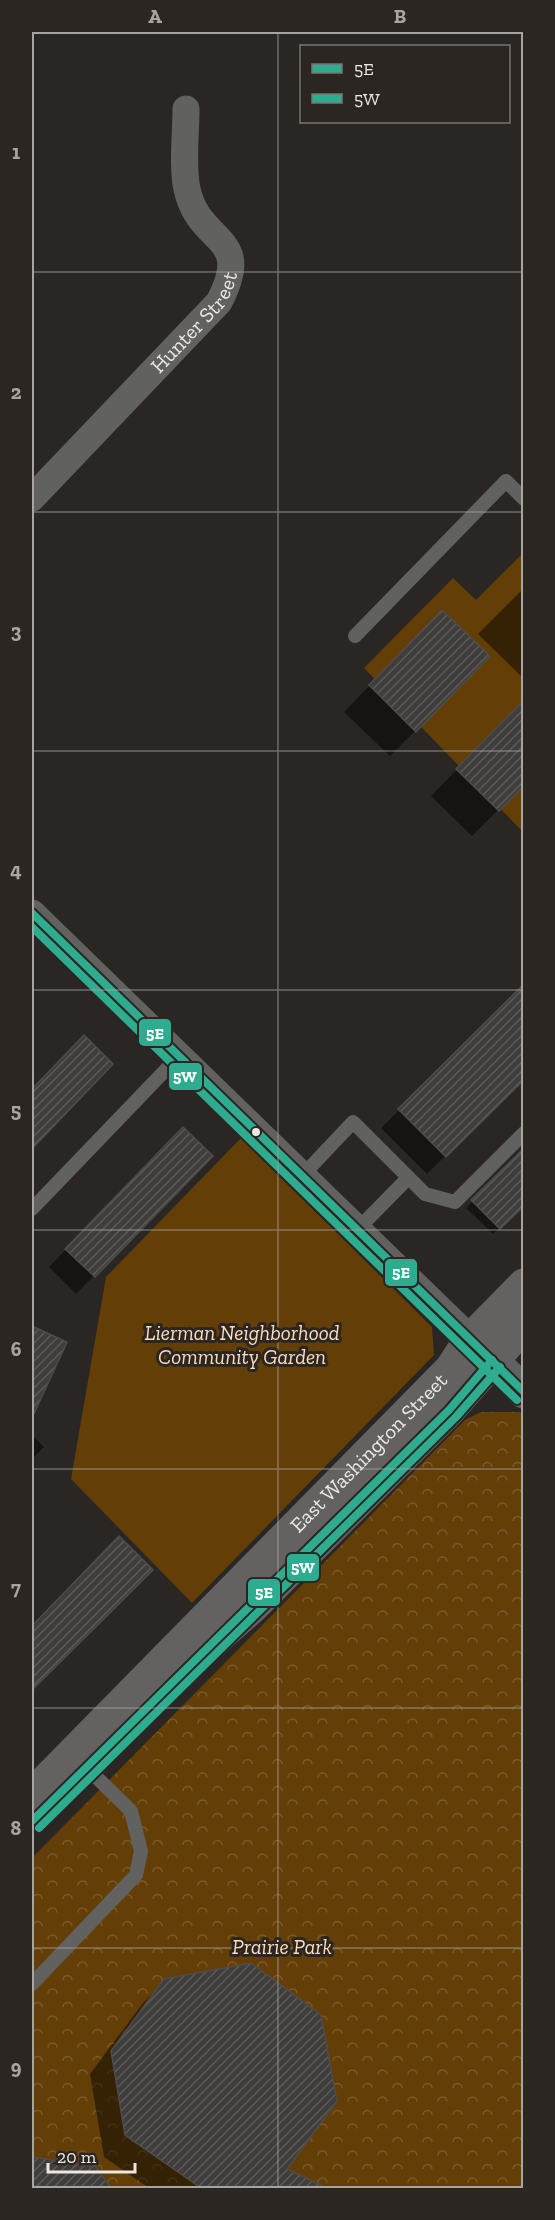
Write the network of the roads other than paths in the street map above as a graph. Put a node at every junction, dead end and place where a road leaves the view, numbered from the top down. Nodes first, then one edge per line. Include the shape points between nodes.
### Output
1 (186, 109) dead end
2 (32, 498) edge
3 (524, 499) edge
4 (355, 636) dead end
5 (32, 913) edge
6 (180, 1055) junction
7 (524, 1132) edge
8 (302, 1176) junction
9 (408, 1178) junction
10 (32, 1209) edge
11 (357, 1230) junction
12 (524, 1285) edge
13 (524, 1325) edge
14 (481, 1350) junction
15 (524, 1392) edge
16 (85, 1766) junction
17 (32, 1795) edge
18 (32, 1821) edge
19 (32, 1984) edge

1 - 2 street, Hunter Street via 186,188 196,217 227,249 233,261 230,281 219,302
3 - 4 lane via 507,481
5 - 6 street
6 - 8 street
6 - 10 lane
7 - 9 lane via 455,1202 424,1194
8 - 9 lane via 353,1122
8 - 11 street
9 - 11 lane
11 - 14 street
12 - 14 main road, East Washington Street
13 - 14 main road, East Washington Street
14 - 15 street
14 - 16 main road, East Washington Street via 449,1410 252,1607
14 - 17 main road, East Washington Street via 451,1369
16 - 18 main road, East Washington Street
16 - 19 lane via 131,1811 141,1851 136,1875

